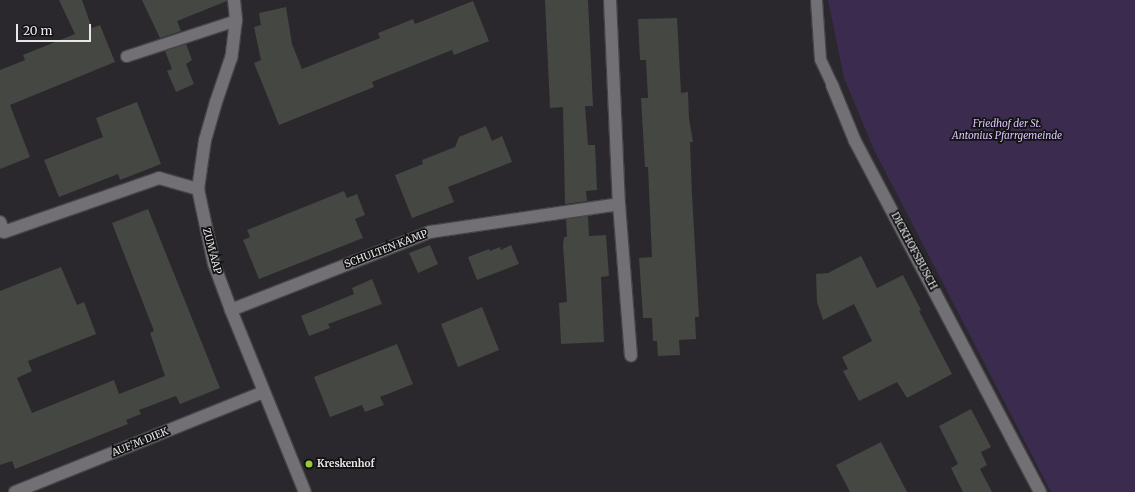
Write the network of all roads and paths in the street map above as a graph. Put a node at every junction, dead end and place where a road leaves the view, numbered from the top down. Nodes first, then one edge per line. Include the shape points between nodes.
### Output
1 (234, 0) edge
2 (610, 0) edge
3 (816, 0) edge
4 (236, 20) junction
5 (126, 56) dead end
6 (832, 85) joint
7 (198, 189) junction
8 (619, 204) junction
9 (2, 229) edge
10 (231, 310) junction
11 (631, 356) dead end
12 (264, 392) junction
13 (15, 492) edge
14 (305, 492) edge
15 (1040, 492) edge

1 - 4 street, ZUM AAP
2 - 8 street
3 - 6 lane, DICKHOFSBUSCH via 820,59
4 - 5 lane
4 - 7 street, ZUM AAP via 231,58 205,140
6 - 15 street, DICKHOFSBUSCH via 856,141
7 - 9 street via 159,178
7 - 10 street, ZUM AAP via 214,264
8 - 10 street, SCHULTEN KAMP via 430,232
8 - 11 street
10 - 12 street, ZUM AAP
12 - 13 street, AUF'M DIEK
12 - 14 street, ZUM AAP

